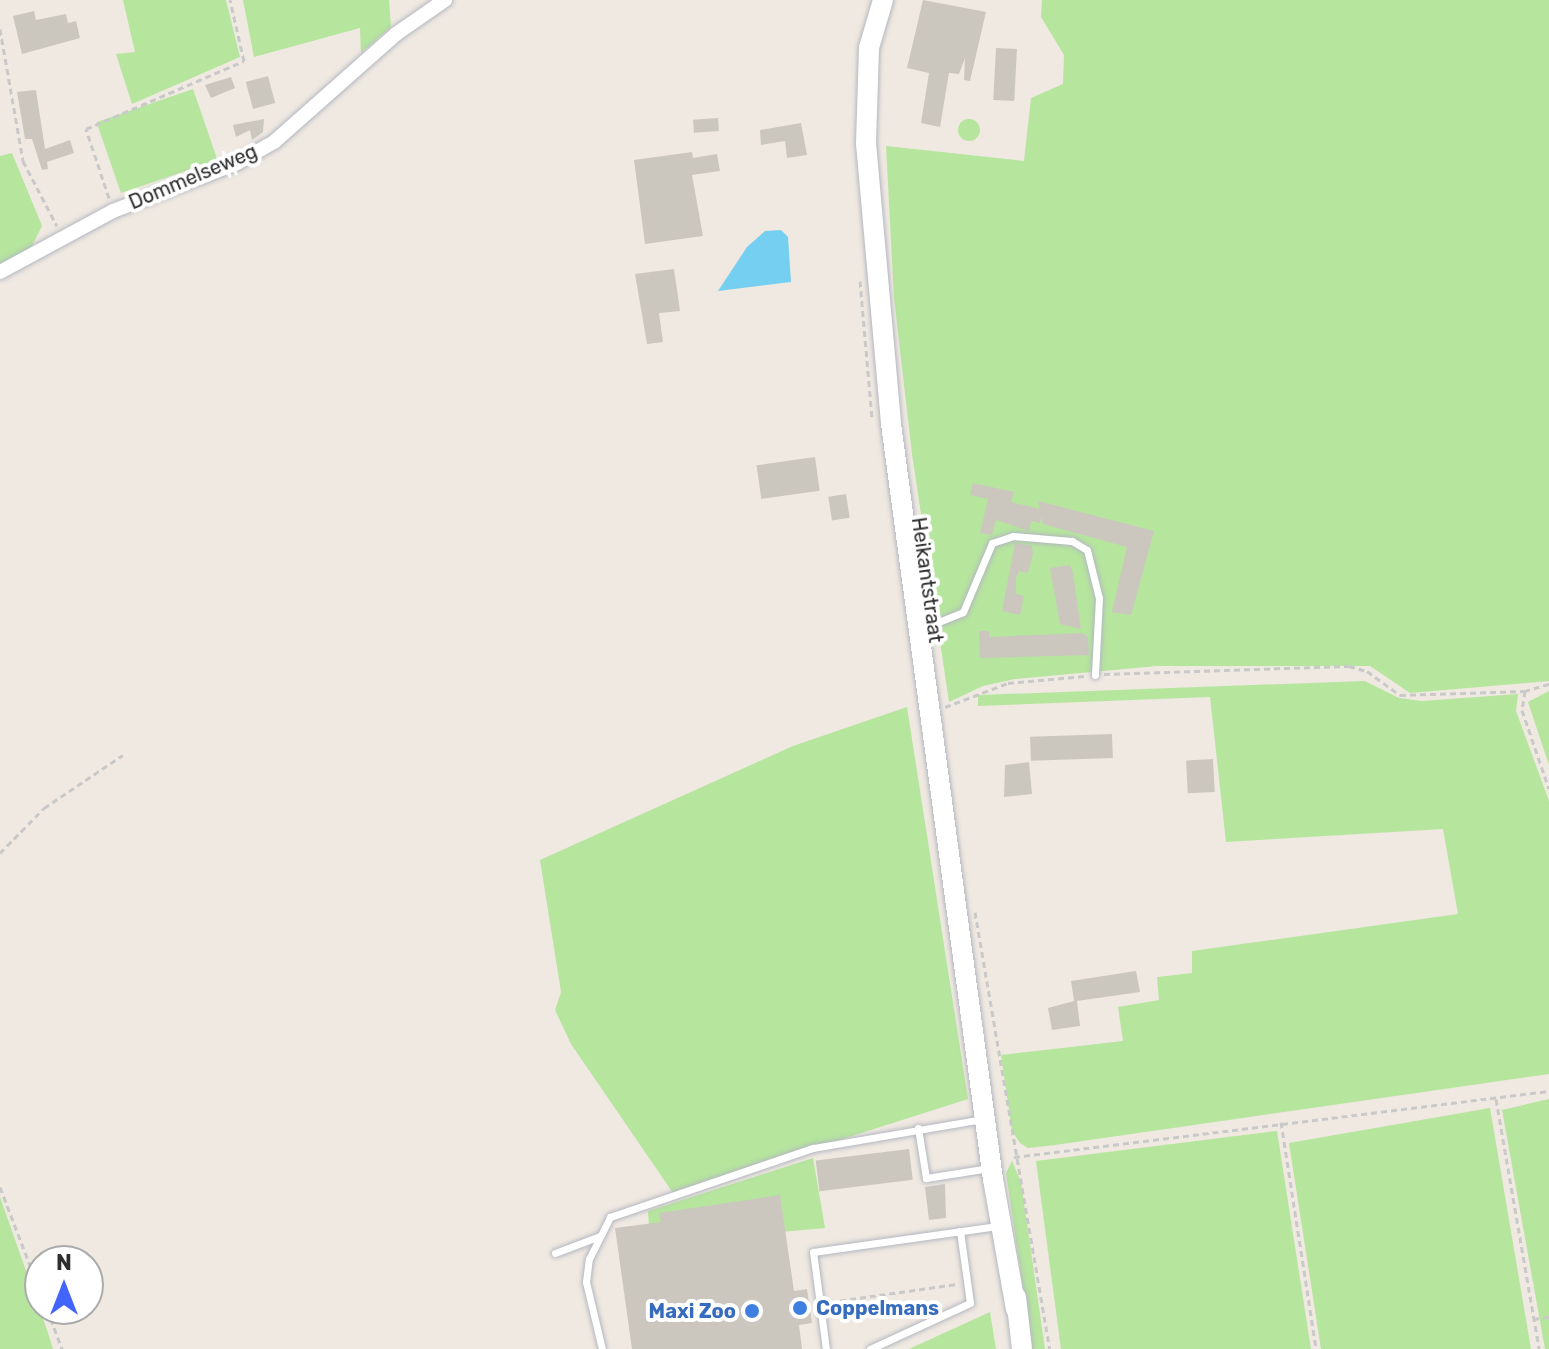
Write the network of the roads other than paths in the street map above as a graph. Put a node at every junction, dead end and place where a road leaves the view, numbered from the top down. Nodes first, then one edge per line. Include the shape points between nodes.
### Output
1 (445, 0) edge
2 (883, 0) edge
3 (0, 272) edge
4 (919, 630) junction
5 (1095, 675) road end
6 (988, 1118) junction
7 (918, 1128) junction
8 (1000, 1161) junction
9 (1004, 1225) junction
10 (960, 1231) junction
11 (600, 1236) junction
12 (555, 1253) dead end
13 (602, 1349) edge
14 (826, 1349) edge
15 (870, 1349) edge
16 (1022, 1349) edge

1 - 3 street, Dommelseweg via 396,34 274,142 237,163 113,211
2 - 4 street, Heikantstraat via 869,48 866,143 891,424
4 - 5 lane via 963,612 987,552 1000,539 1044,535 1072,541 1087,550 1099,598
4 - 6 street, Heikantstraat
6 - 7 lane
6 - 8 street, Heikantstraat
7 - 8 lane via 926,1178
7 - 11 lane via 813,1148 610,1217
8 - 9 street, Heikantstraat
9 - 10 lane
9 - 16 street, Heikantstraat
10 - 14 lane via 813,1252
10 - 15 lane via 970,1303
11 - 12 lane
11 - 13 lane via 586,1282

